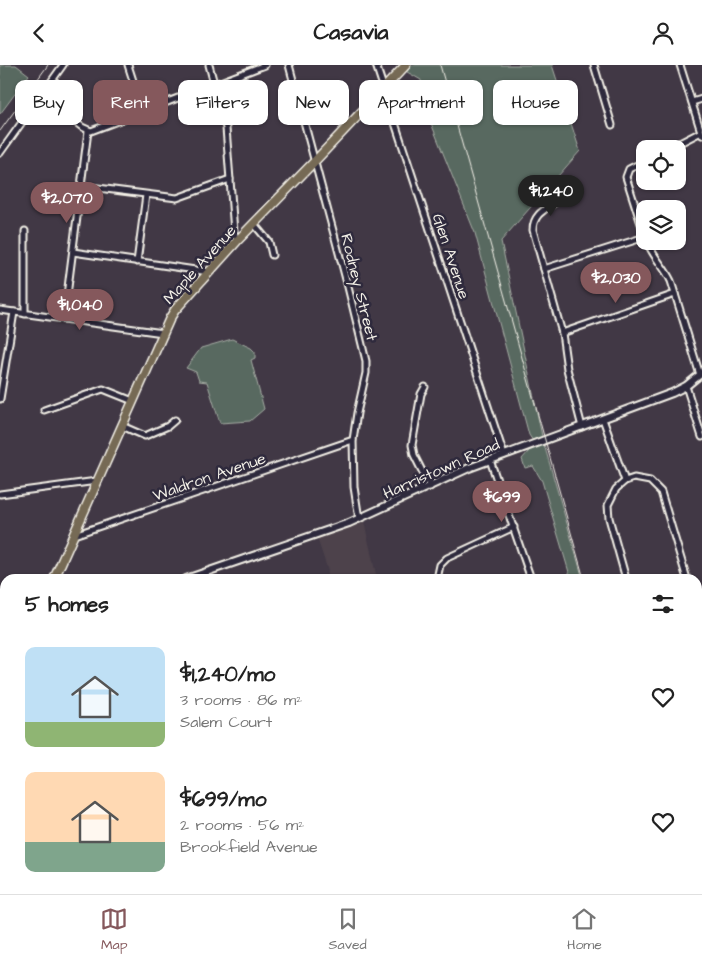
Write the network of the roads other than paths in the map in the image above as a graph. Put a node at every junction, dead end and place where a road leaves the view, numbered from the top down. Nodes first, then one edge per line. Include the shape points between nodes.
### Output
1 (63, 65) edge
2 (128, 65) edge
3 (209, 65) edge
4 (266, 65) edge
5 (289, 65) edge
6 (376, 65) edge
7 (406, 65) edge
8 (594, 65) edge
9 (680, 65) edge
10 (52, 80) edge
11 (133, 80) edge
12 (214, 80) edge
13 (228, 80) edge
14 (381, 80) edge
15 (392, 80) edge
16 (702, 99) edge
17 (692, 102) junction
18 (359, 115) edge
19 (20, 125) edge
20 (80, 125) edge
21 (108, 125) edge
22 (225, 125) edge
23 (396, 125) edge
24 (612, 125) dead end
25 (88, 131) junction
26 (702, 133) edge
27 (686, 141) edge
28 (0, 153) edge
29 (314, 162) junction
30 (636, 166) edge
31 (230, 179) junction
32 (82, 186) junction
33 (146, 195) junction
34 (557, 201) dead end
35 (636, 209) edge
36 (254, 225) junction
37 (25, 231) dead end
38 (636, 240) edge
39 (237, 241) junction
40 (651, 250) edge
41 (73, 252) junction
42 (272, 255) dead end
43 (137, 262) junction
44 (544, 269) junction
45 (209, 272) junction
46 (675, 294) junction
47 (0, 310) edge
48 (14, 312) junction
49 (25, 314) junction
50 (64, 319) junction
51 (163, 333) junction
52 (562, 333) junction
53 (701, 374) edge
54 (2, 380) edge
55 (686, 386) junction
56 (425, 387) dead end
57 (0, 399) edge
58 (133, 401) junction
59 (44, 409) dead end
60 (602, 419) junction
61 (175, 420) dead end
62 (122, 426) junction
63 (582, 427) junction
64 (702, 437) edge
65 (353, 440) junction
66 (504, 455) junction
67 (490, 460) junction
68 (97, 481) junction
69 (625, 481) junction
70 (430, 487) junction
71 (0, 494) edge
72 (359, 519) junction
73 (514, 527) junction
74 (74, 535) junction
75 (56, 574) edge
76 (200, 574) edge
77 (438, 574) edge
78 (529, 574) edge
79 (625, 574) edge
80 (686, 574) edge

1 - 10 street
2 - 11 street
3 - 12 street
4 - 13 street
5 - 29 street, Rodney Street
6 - 14 street, Glen Avenue
7 - 15 main road, Maple Avenue
8 - 24 street
9 - 17 street
16 - 17 street
17 - 26 street
18 - 29 main road, Maple Avenue
19 - 28 street
20 - 25 street
21 - 25 street
22 - 31 street
23 - 66 street, Glen Avenue
25 - 32 street
26 - 27 street
29 - 36 main road, Maple Avenue
29 - 65 street, Rodney Street via 366,361
30 - 35 street via 629,169 626,177
31 - 33 street via 177,198
31 - 39 street
32 - 33 street
32 - 41 street
33 - 43 street
34 - 44 street via 539,214 533,225
36 - 39 main road, Maple Avenue
36 - 42 street via 269,242
37 - 49 street
38 - 44 street
39 - 45 main road, Maple Avenue
40 - 46 street via 666,271
41 - 43 street
41 - 50 street
43 - 45 street
44 - 52 street
45 - 51 main road, Maple Avenue via 175,310
46 - 52 street
46 - 53 street
47 - 48 street
48 - 49 street
48 - 54 street
49 - 50 street
50 - 51 street
51 - 58 main road, Maple Avenue
52 - 63 street via 567,369
53 - 55 street, Harristown Road
54 - 57 street
55 - 60 street, Harristown Road
55 - 64 street
56 - 70 street via 412,445
58 - 59 street via 103,389
58 - 62 main road, Maple Avenue
60 - 63 street, Harristown Road
60 - 69 street
61 - 62 street via 145,436
62 - 68 main road, Maple Avenue
63 - 66 street, Harristown Road
65 - 72 street, Rodney Street via 354,487
65 - 74 street, Waldron Avenue
66 - 67 street, Harristown Road
67 - 70 street, Harristown Road
67 - 73 street
68 - 71 street
68 - 74 main road, Maple Avenue
69 - 79 street via 612,495 608,512
69 - 80 street via 646,480 661,492
70 - 72 street, Harristown Road
72 - 76 street, Harristown Road
73 - 77 street via 447,558
73 - 78 street
74 - 75 main road, Maple Avenue

